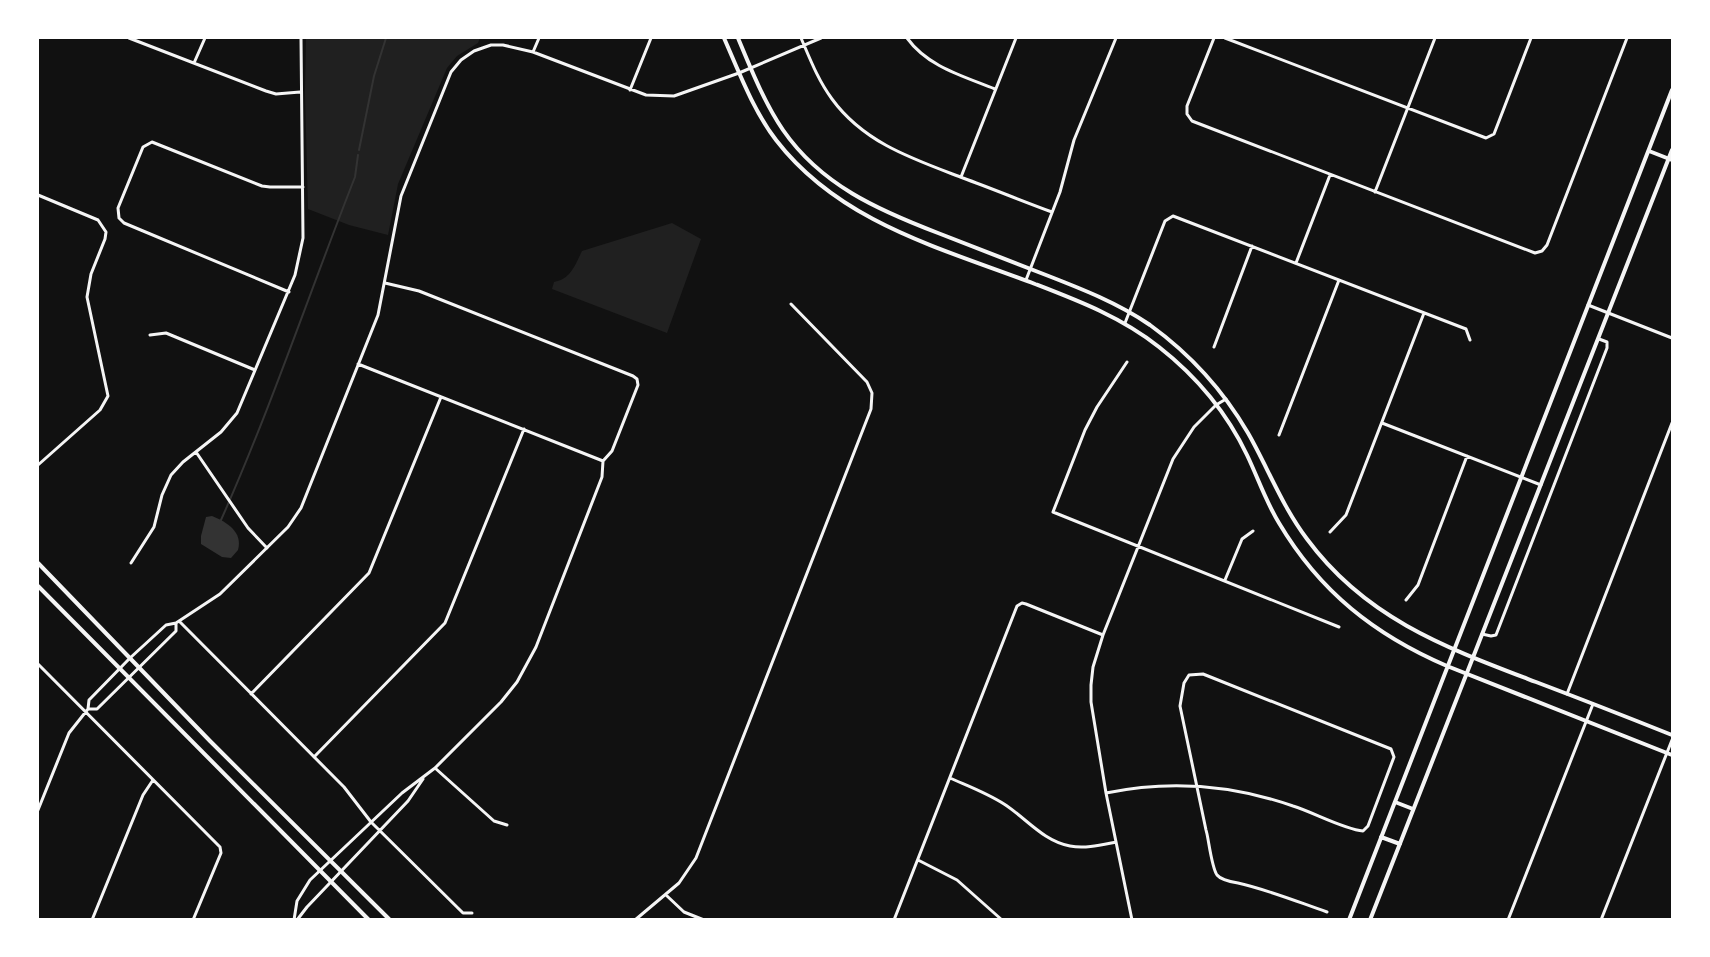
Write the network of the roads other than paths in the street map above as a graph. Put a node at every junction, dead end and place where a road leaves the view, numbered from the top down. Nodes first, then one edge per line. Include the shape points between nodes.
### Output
1 (129, 38) edge
2 (205, 38) edge
3 (301, 38) edge
4 (539, 38) edge
5 (651, 38) edge
6 (724, 38) edge
7 (738, 38) edge
8 (801, 38) edge
9 (821, 38) edge
10 (907, 38) edge
11 (1016, 38) edge
12 (1116, 38) edge
13 (1214, 38) edge
14 (1225, 38) edge
15 (1435, 38) edge
16 (1531, 38) edge
17 (1627, 38) edge
18 (804, 45) junction
19 (533, 52) junction
20 (194, 63) junction
21 (751, 68) junction
22 (739, 73) junction
23 (995, 89) junction
24 (630, 90) junction
25 (1672, 90) edge
26 (300, 92) junction
27 (1408, 108) junction
28 (1672, 150) edge
29 (1648, 151) junction
30 (1671, 159) edge
31 (1330, 174) junction
32 (961, 177) junction
33 (303, 187) junction
34 (1375, 192) junction
35 (38, 195) edge
36 (1052, 212) junction
37 (1252, 246) junction
38 (1296, 263) junction
39 (1030, 269) junction
40 (1026, 280) junction
41 (1339, 280) junction
42 (385, 283) junction
43 (289, 292) junction
44 (791, 304) dead end
45 (1588, 305) junction
46 (1130, 312) junction
47 (1424, 313) junction
48 (1609, 314) junction
49 (1125, 323) junction
50 (150, 335) dead end
51 (1672, 338) edge
52 (1599, 339) junction
53 (1470, 340) dead end
54 (1214, 348) dead end
55 (1127, 362) dead end
56 (358, 364) junction
57 (256, 370) junction
58 (441, 397) junction
59 (1226, 399) junction
60 (1216, 405) junction
61 (1382, 423) junction
62 (1672, 423) edge
63 (524, 429) junction
64 (1279, 435) dead end
65 (196, 452) junction
66 (1467, 456) junction
67 (603, 460) junction
68 (38, 465) edge
69 (1521, 477) junction
70 (1541, 485) junction
71 (1253, 531) dead end
72 (1330, 532) dead end
73 (1138, 546) junction
74 (267, 548) junction
75 (131, 563) dead end
76 (38, 564) edge
77 (1225, 581) junction
78 (38, 586) edge
79 (1406, 600) dead end
80 (177, 622) junction
81 (1339, 627) dead end
82 (1482, 634) junction
83 (1103, 635) junction
84 (1454, 650) junction
85 (130, 658) junction
86 (1473, 658) junction
87 (38, 664) edge
88 (139, 666) junction
89 (1448, 666) junction
90 (119, 669) junction
91 (1467, 674) junction
92 (127, 678) junction
93 (251, 694) junction
94 (1567, 694) junction
95 (1593, 704) junction
96 (86, 710) junction
97 (1586, 721) junction
98 (1672, 735) edge
99 (1672, 740) edge
100 (1670, 754) edge
101 (314, 757) junction
102 (435, 768) junction
103 (426, 776) junction
104 (950, 778) junction
105 (153, 780) junction
106 (1197, 786) junction
107 (1106, 793) junction
108 (1395, 802) junction
109 (1413, 809) junction
110 (38, 810) edge
111 (371, 822) junction
112 (507, 825) dead end
113 (380, 831) junction
114 (1381, 837) junction
115 (1116, 842) junction
116 (1400, 844) junction
117 (332, 860) junction
118 (918, 860) junction
119 (321, 870) junction
120 (342, 870) junction
121 (332, 881) junction
122 (666, 895) junction
123 (1327, 912) dead end
124 (472, 913) dead end
125 (93, 920) edge
126 (194, 920) edge
127 (295, 920) edge
128 (369, 920) edge
129 (390, 920) edge
130 (635, 920) edge
131 (704, 920) edge
132 (894, 920) edge
133 (1002, 920) edge
134 (1132, 920) edge
135 (1348, 920) edge
136 (1370, 920) edge
137 (1508, 920) edge
138 (1601, 920) edge

1 - 20 street
2 - 20 street
3 - 26 street
4 - 19 street
5 - 24 street
6 - 22 main road
7 - 21 main road
8 - 18 street
9 - 18 street
10 - 23 street via 933,62
11 - 23 street
12 - 36 street via 1074,140
13 - 31 street via 1187,106 1192,121
14 - 27 street
15 - 27 street
16 - 27 street via 1490,137
17 - 34 street via 1547,245 1540,252
18 - 21 street
18 - 32 street via 819,79 849,119 902,154
19 - 24 street
19 - 42 street via 503,45 482,48 461,60 451,72 405,183
20 - 26 street via 276,94
21 - 22 street
21 - 39 main road via 784,132 844,190 893,216
22 - 24 street via 674,96
22 - 40 main road via 775,139 839,201 887,227
23 - 32 street
25 - 29 main road
26 - 33 street
27 - 34 street
28 - 30 main road
29 - 30 main road
29 - 45 main road
30 - 48 main road
31 - 34 street
31 - 38 street
32 - 36 street
33 - 43 street via 302,242
33 - 43 street via 261,186 155,142 143,147 118,208 119,218 124,222
35 - 68 street via 98,220 106,232 87,297 108,396 100,410
36 - 39 street
37 - 38 street
37 - 46 street via 1170,216
37 - 54 street
38 - 41 street
39 - 40 street
39 - 46 main road
40 - 49 main road
41 - 47 street
41 - 64 street
42 - 56 street via 378,315
42 - 67 street via 419,291 633,375 637,387 612,451
43 - 57 street
44 - 122 street via 867,382 872,393 871,409 700,849 685,878
45 - 48 street
45 - 69 main road
46 - 49 street
46 - 59 main road via 1188,357
47 - 53 street via 1466,329
47 - 61 street
48 - 51 street
48 - 52 main road
49 - 60 main road via 1162,349
50 - 57 street via 166,333
52 - 70 main road
52 - 82 street via 1607,342 1607,348 1496,634
55 - 73 street via 1096,407 1053,512
56 - 58 street
56 - 74 street via 302,508
57 - 65 street via 237,413
58 - 63 street
58 - 93 street via 369,573
59 - 60 street
59 - 84 main road via 1289,514 1332,569 1388,616
60 - 73 street via 1194,427 1173,459
60 - 89 main road via 1238,438 1278,522 1321,582 1378,631
61 - 66 street
61 - 72 street via 1346,515
62 - 94 street
63 - 67 street
63 - 101 street via 445,623
65 - 74 street via 248,528
65 - 75 street via 171,475 154,527
66 - 69 street
66 - 79 street via 1418,585
67 - 102 street via 602,477 528,664 501,702
69 - 70 street
69 - 84 main road
70 - 82 main road
71 - 77 street via 1242,538
73 - 77 street
73 - 83 street
74 - 80 street via 220,594
76 - 85 main road
77 - 81 street
78 - 90 main road
80 - 85 street via 166,625
80 - 88 street via 176,631
80 - 93 street
82 - 86 main road
83 - 104 street via 1022,603 1017,606
83 - 107 street via 1090,685
84 - 86 main road
84 - 89 main road
85 - 88 main road
85 - 90 street
86 - 91 main road
86 - 94 main road
87 - 96 street
88 - 92 street
88 - 117 main road
89 - 91 main road
89 - 108 main road
90 - 92 main road
90 - 96 street via 89,700
91 - 97 main road
91 - 109 main road
92 - 96 street via 97,709
92 - 119 main road
93 - 101 street
94 - 95 main road
95 - 97 street
95 - 98 main road
96 - 105 street
96 - 110 street via 69,733
97 - 100 main road
97 - 137 street
99 - 100 street
100 - 138 street
101 - 111 street via 347,790
102 - 103 street
102 - 112 street via 494,821
103 - 111 street
103 - 113 street
104 - 115 street via 996,800 1062,844 1075,847
104 - 118 street
105 - 125 street
105 - 126 street via 221,850
106 - 106 street via 1180,706 1189,675 1203,674 1394,752 1365,830 1245,791
106 - 107 street via 1153,786
106 - 123 street via 1219,877
107 - 115 street
108 - 109 main road
108 - 114 main road
109 - 116 main road
111 - 113 street
111 - 117 street
113 - 120 street
113 - 124 street via 463,913
114 - 116 main road
114 - 135 main road
115 - 134 street
116 - 136 main road
117 - 119 street
117 - 120 main road
118 - 132 street
118 - 133 street via 957,880
119 - 121 main road
119 - 127 street via 297,901
120 - 121 street
120 - 129 main road
121 - 127 street
121 - 128 main road
122 - 130 street
122 - 131 street via 684,912

